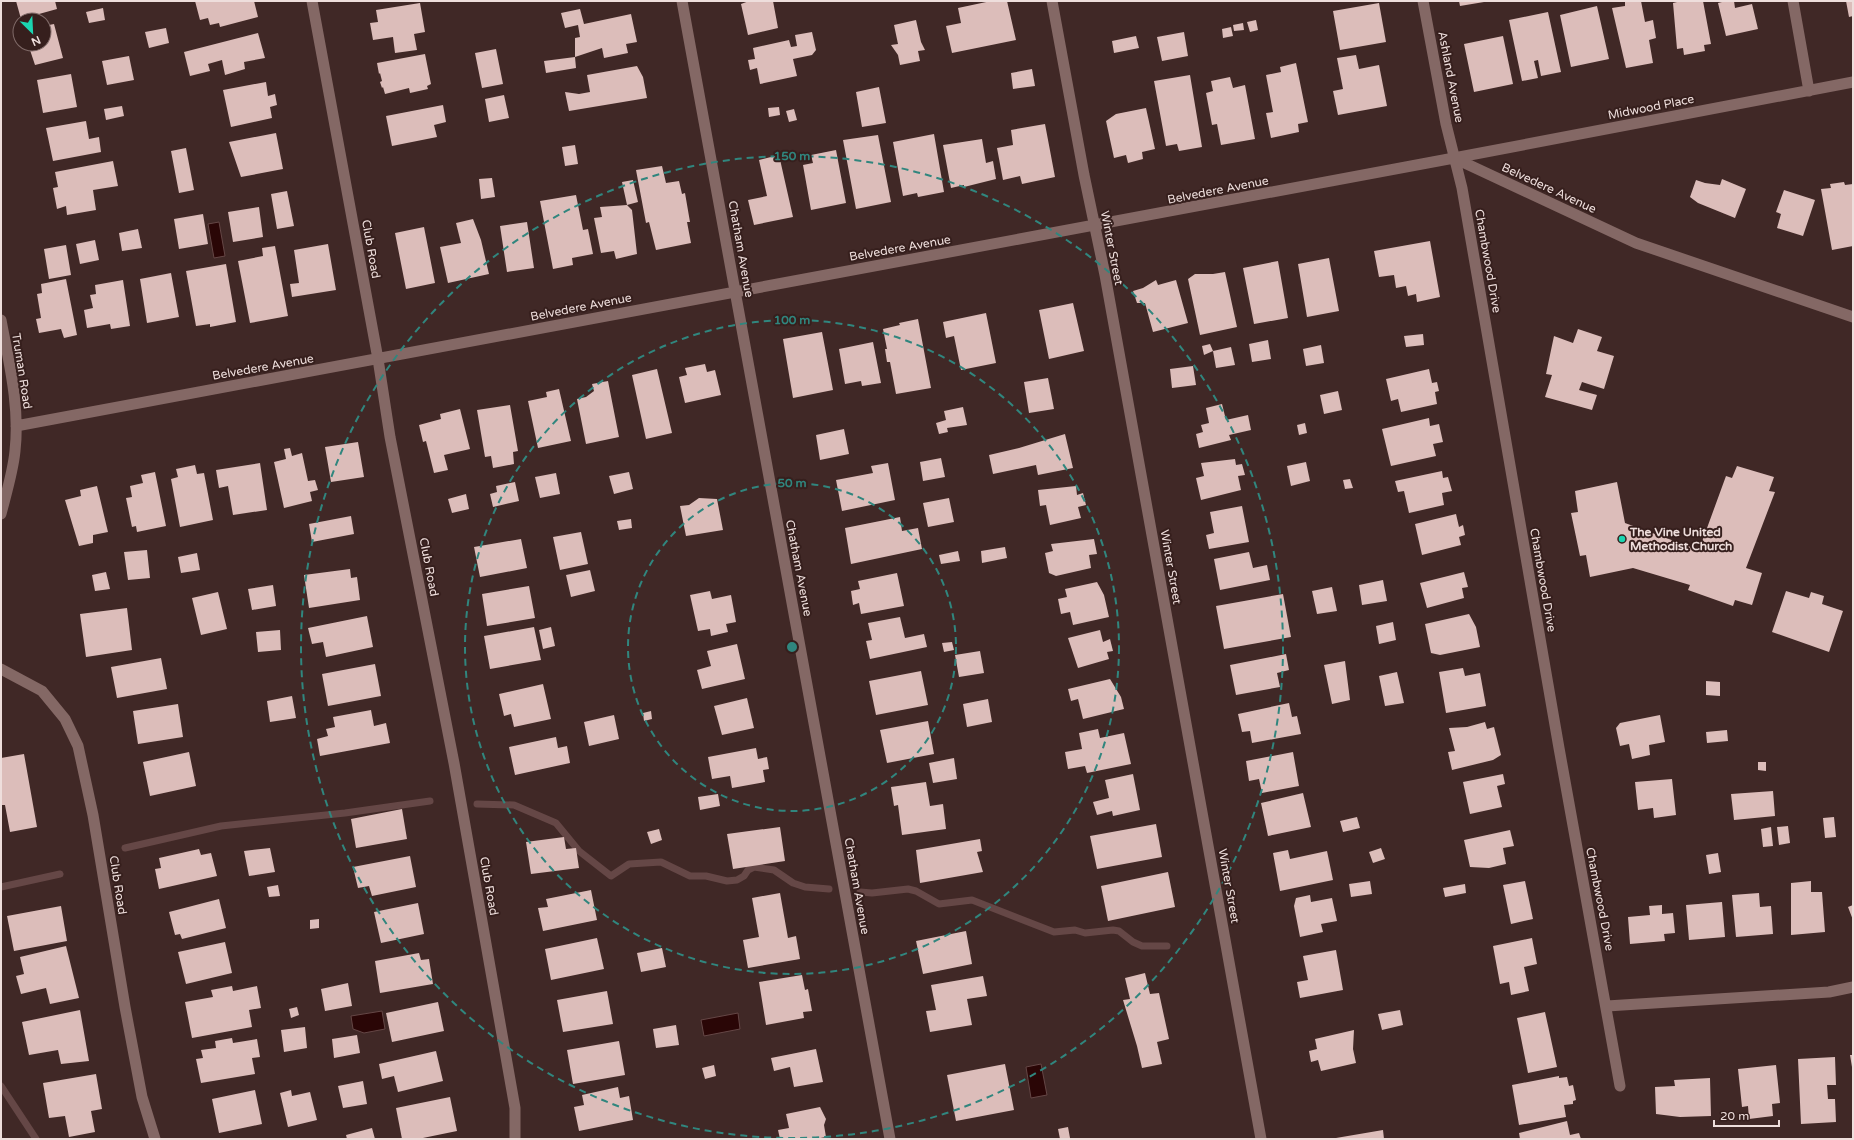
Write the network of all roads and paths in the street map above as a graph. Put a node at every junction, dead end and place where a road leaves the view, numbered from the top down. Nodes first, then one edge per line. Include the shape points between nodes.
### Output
1 (312, 1) edge
2 (682, 1) edge
3 (1052, 1) edge
4 (1423, 1) edge
5 (1793, 1) edge
6 (1853, 82) edge
7 (1809, 91) junction
8 (1454, 158) junction
9 (1095, 226) junction
10 (736, 292) junction
11 (1853, 317) edge
12 (1, 320) edge
13 (378, 359) junction
14 (16, 426) junction
15 (1, 514) edge
16 (1, 669) edge
17 (1853, 987) edge
18 (1607, 1006) junction
19 (1620, 1086) dead end
20 (154, 1139) edge
21 (515, 1139) edge
22 (890, 1139) edge
23 (1261, 1139) edge

1 - 13 street, Club Road
2 - 10 street, Chatham Avenue
3 - 9 street, Winter Street
4 - 8 street, Ashland Avenue
5 - 7 street
6 - 7 street, Midwood Place
7 - 8 street, Midwood Place
8 - 9 street, Belvedere Avenue
8 - 11 street, Belvedere Avenue via 1636,243
8 - 18 street, Chambwood Drive via 1462,188 1559,748
9 - 10 street, Belvedere Avenue
9 - 23 street, Winter Street
10 - 13 street, Belvedere Avenue
10 - 22 street, Chatham Avenue
12 - 14 street, Truman Road via 15,403
13 - 14 street, Belvedere Avenue
13 - 21 street, Club Road via 455,769 514,1108
14 - 15 street via 15,453
16 - 20 street, Club Road via 42,690 65,719 78,746 94,815 142,1097
17 - 18 street via 1830,992
18 - 19 street, Chambwood Drive

